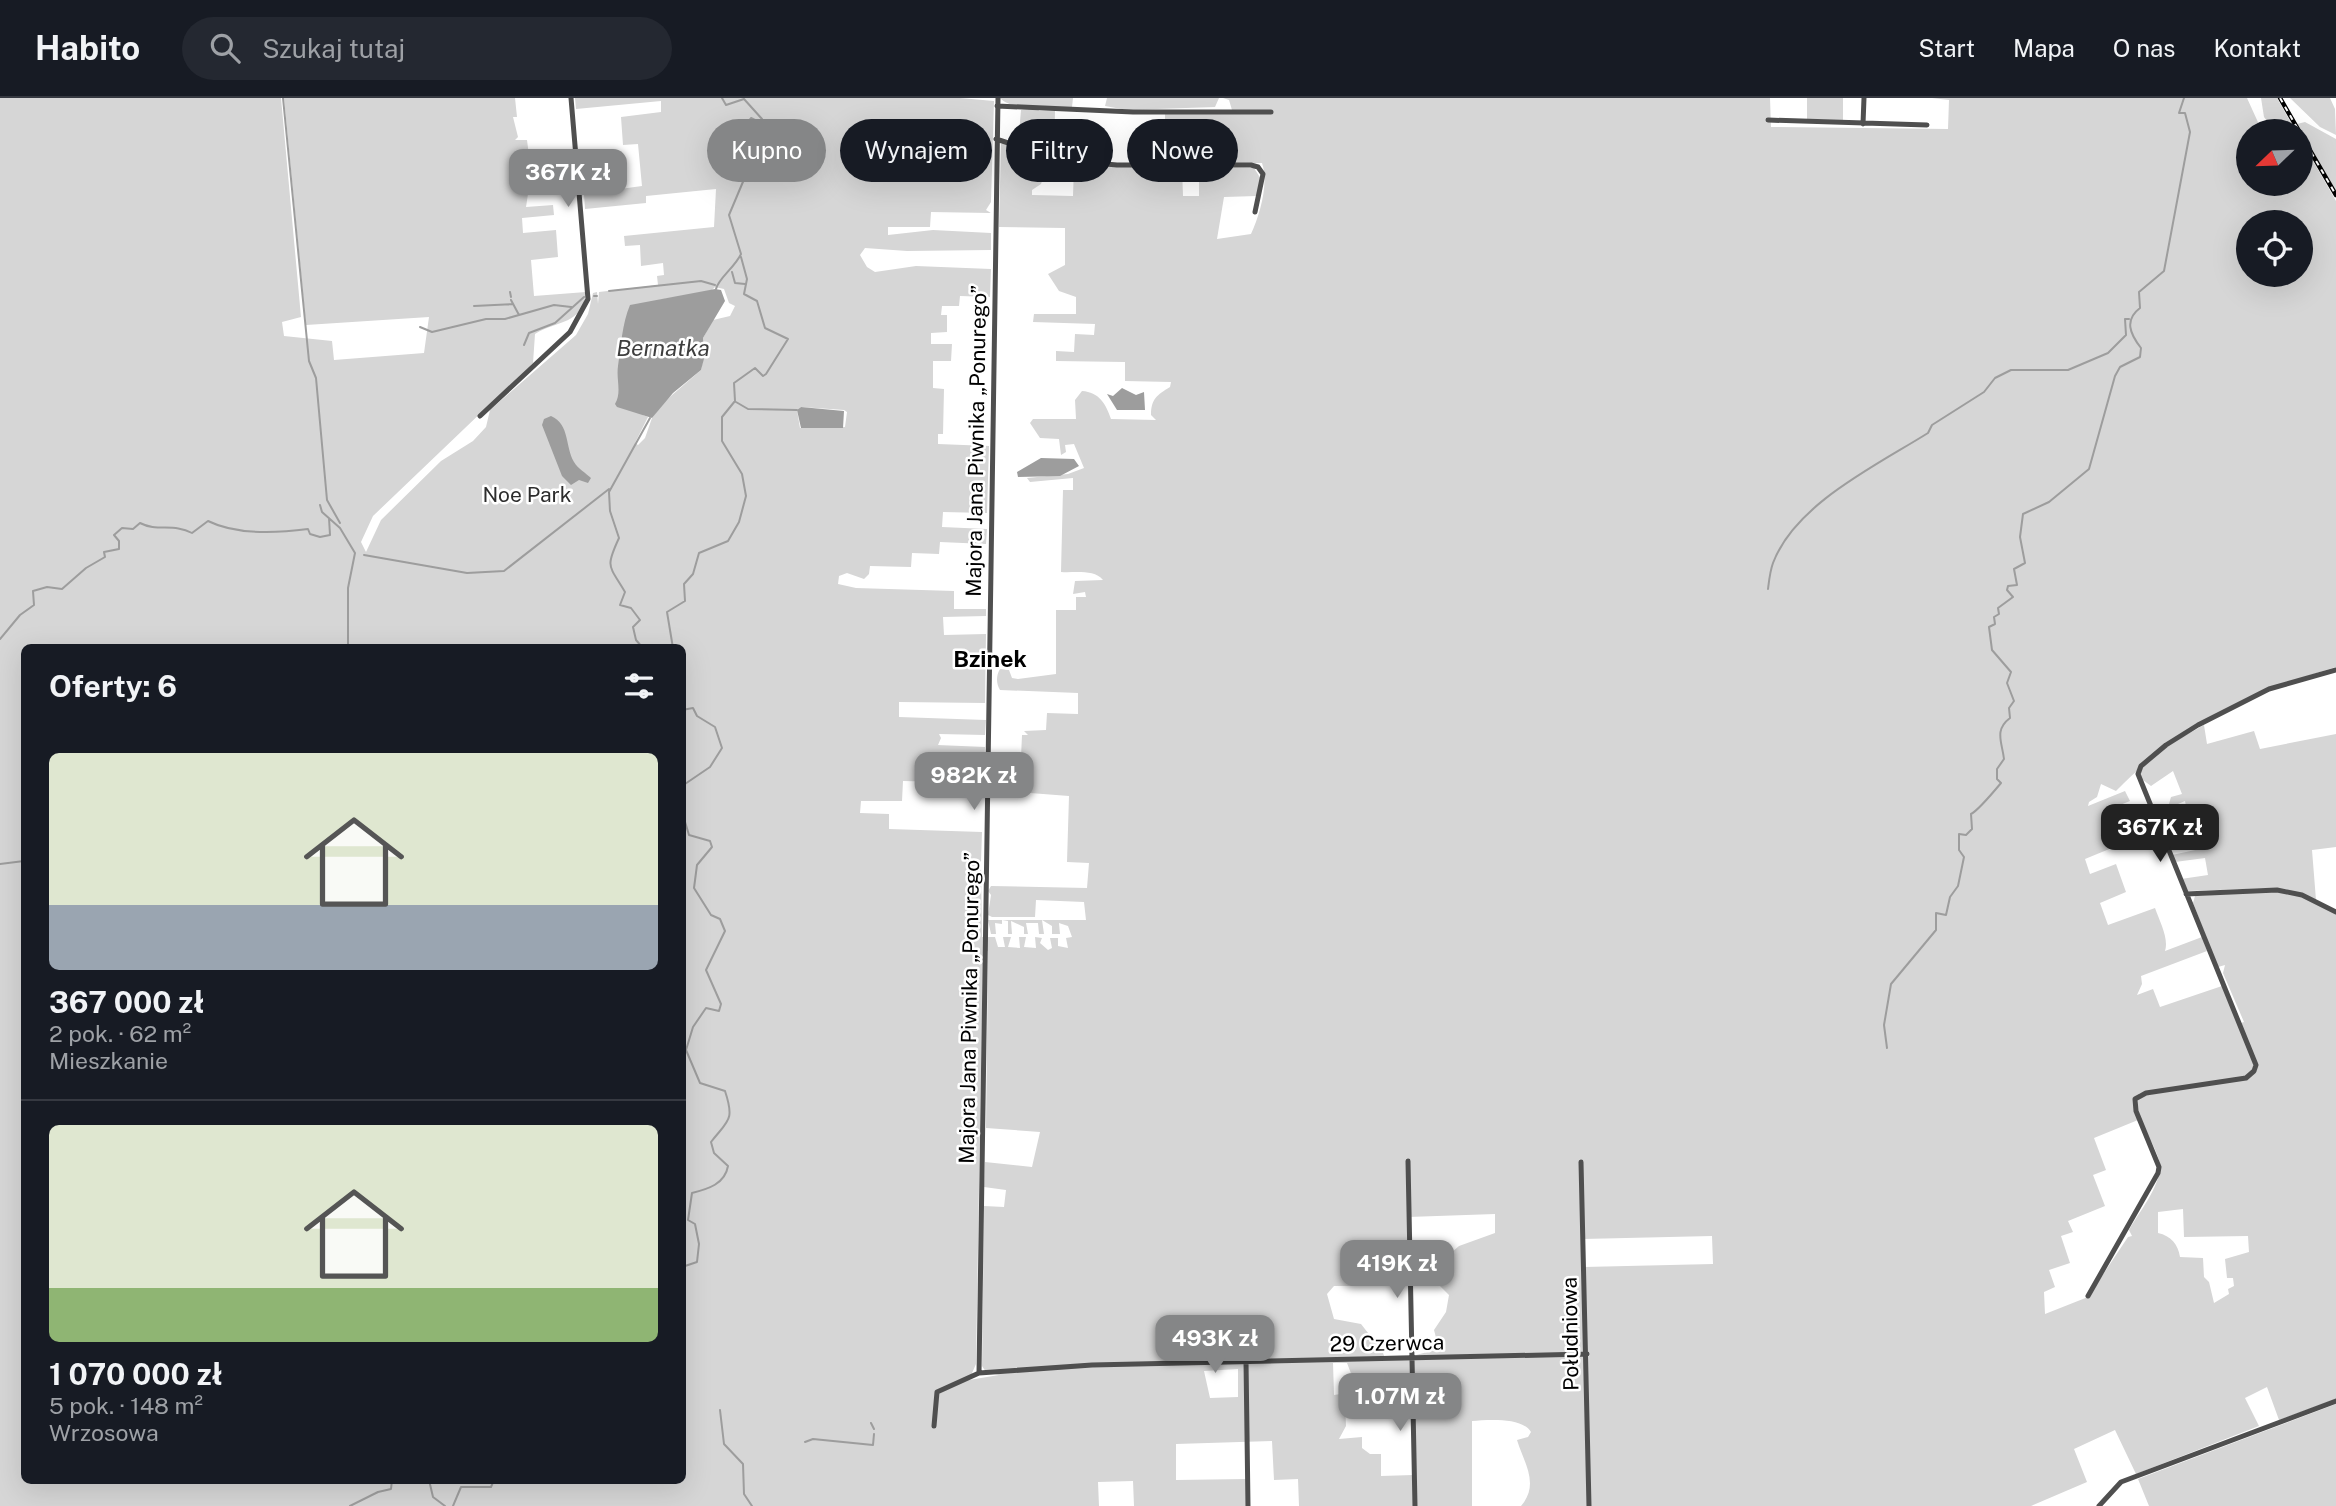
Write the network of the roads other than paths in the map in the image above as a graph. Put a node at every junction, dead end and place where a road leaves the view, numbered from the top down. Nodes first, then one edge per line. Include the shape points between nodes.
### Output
1 (571, 98) edge
2 (998, 98) edge
3 (1864, 98) edge
4 (997, 106) junction
5 (1270, 112) dead end
6 (1768, 120) dead end
7 (1863, 124) junction
8 (1927, 125) dead end
9 (996, 139) junction
10 (1255, 212) dead end
11 (480, 416) dead end
12 (2336, 670) edge
13 (2186, 894) junction
14 (2336, 912) edge
15 (1408, 1161) dead end
16 (1581, 1162) dead end
17 (2088, 1296) dead end
18 (1587, 1354) junction
19 (1412, 1359) junction
20 (1246, 1362) junction
21 (979, 1373) junction
22 (2336, 1401) edge
23 (934, 1426) dead end
24 (1248, 1506) edge
25 (1415, 1506) edge
26 (1589, 1506) edge
27 (2099, 1506) edge

1 - 11 street via 589,295 577,323
2 - 4 street, Majora Jana Piwnika „Ponurego”
3 - 7 street
4 - 5 street
4 - 9 street, Majora Jana Piwnika „Ponurego”
6 - 7 street
7 - 8 street
9 - 10 street via 1060,160 1116,165 1251,165 1261,172
9 - 21 street, Majora Jana Piwnika „Ponurego”
12 - 13 street via 2269,689 2181,735 2141,766 2139,780
13 - 14 street via 2277,890 2302,895
13 - 17 street via 2254,1058 2254,1071 2246,1078 2146,1093 2135,1099 2160,1167
15 - 19 street
16 - 18 street, Południowa
18 - 19 street, 29 Czerwca
18 - 26 street, Południowa
19 - 20 street, 29 Czerwca
19 - 25 street
20 - 21 street, 29 Czerwca
20 - 24 street
21 - 23 street via 937,1392
22 - 27 street via 2123,1481

